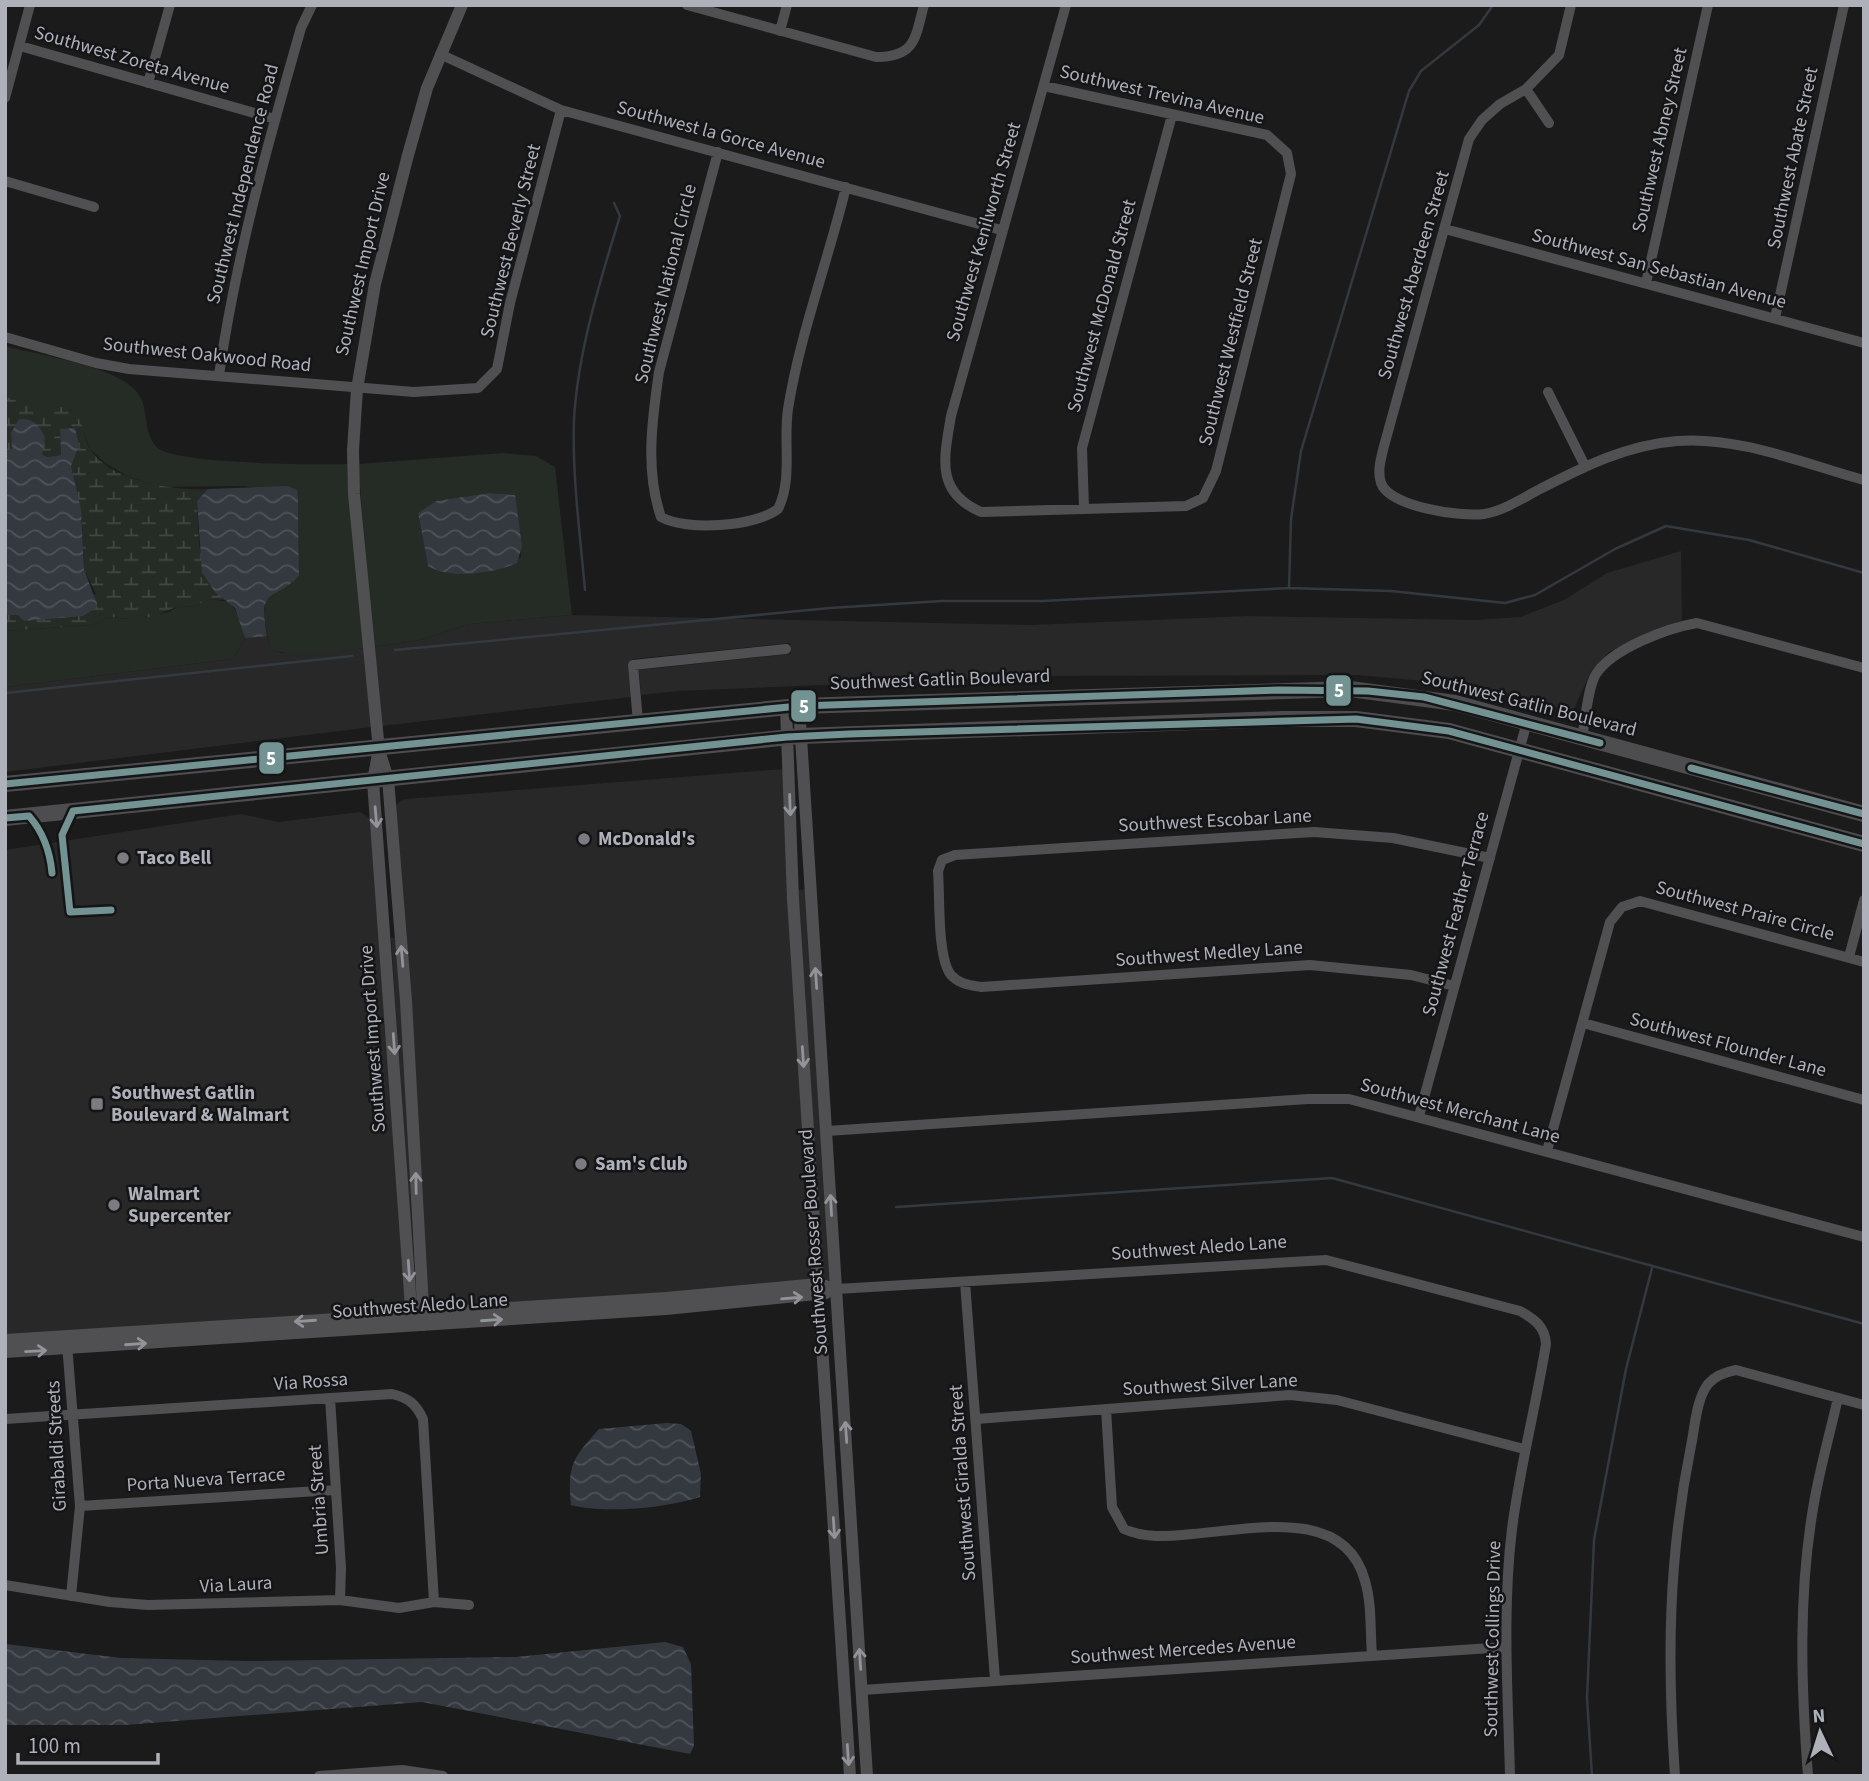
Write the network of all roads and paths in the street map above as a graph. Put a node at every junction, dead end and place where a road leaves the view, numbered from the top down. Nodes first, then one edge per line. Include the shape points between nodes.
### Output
1 (30, 5) edge
2 (170, 5) edge
3 (312, 5) edge
4 (462, 5) edge
5 (687, 5) edge
6 (787, 5) edge
7 (924, 5) edge
8 (1066, 5) edge
9 (1572, 5) edge
10 (1708, 5) edge
11 (1844, 5) edge
12 (780, 31) junction
13 (20, 46) junction
14 (440, 54) junction
15 (148, 83) junction
16 (1044, 86) junction
17 (1526, 89) junction
18 (5, 98) edge
19 (561, 110) junction
20 (1172, 115) junction
21 (275, 119) junction
22 (1549, 123) dead end
23 (718, 152) junction
24 (1291, 174) joint
25 (5, 181) edge
26 (846, 187) junction
27 (94, 207) dead end
28 (1002, 229) junction
29 (1445, 229) junction
30 (1646, 283) junction
31 (1776, 318) junction
32 (5, 337) edge
33 (1864, 343) edge
34 (219, 375) junction
35 (490, 379) joint
36 (357, 389) junction
37 (1548, 392) dead end
38 (1585, 466) junction
39 (1864, 480) edge
40 (1084, 508) junction
41 (786, 649) dead end
42 (1864, 668) edge
43 (792, 706) junction
44 (638, 722) junction
45 (1527, 722) junction
46 (794, 736) junction
47 (1582, 738) junction
48 (1519, 749) junction
49 (379, 750) junction
50 (380, 780) junction
51 (5, 784) edge
52 (1864, 814) edge
53 (5, 818) edge
54 (1864, 844) edge
55 (1490, 858) junction
56 (1864, 900) edge
57 (1849, 957) junction
58 (1864, 961) edge
59 (965, 984) joint
60 (1454, 986) junction
61 (1583, 1023) junction
62 (1864, 1100) edge
63 (1419, 1116) junction
64 (827, 1131) junction
65 (1547, 1152) junction
66 (1864, 1237) edge
67 (965, 1282) junction
68 (836, 1289) junction
69 (819, 1290) junction
70 (417, 1319) junction
71 (1545, 1337) joint
72 (5, 1340) edge
73 (67, 1342) junction
74 (5, 1352) edge
75 (330, 1398) junction
76 (1838, 1398) junction
77 (1864, 1405) edge
78 (1106, 1409) junction
79 (73, 1415) junction
80 (5, 1419) edge
81 (977, 1419) junction
82 (1524, 1449) junction
83 (335, 1490) junction
84 (80, 1506) junction
85 (5, 1585) edge
86 (71, 1596) junction
87 (340, 1600) junction
88 (434, 1602) junction
89 (469, 1605) dead end
90 (1506, 1647) junction
91 (1372, 1655) junction
92 (995, 1680) junction
93 (862, 1690) junction
94 (319, 1776) edge
95 (443, 1776) edge
96 (849, 1776) edge
97 (867, 1776) edge
98 (1510, 1776) edge
99 (1675, 1776) edge
100 (1808, 1776) edge

1 - 13 street
2 - 15 street
3 - 21 street, Southwest Independence Road
4 - 14 street, Southwest Import Drive
5 - 12 street
6 - 12 street
7 - 12 street via 914,42 900,55 876,57
8 - 16 street, Southwest Kenilworth Street
9 - 17 street, Southwest Aberdeen Street via 1559,55
10 - 30 street, Southwest Abney Street
11 - 31 street, Southwest Abate Street
13 - 15 street, Southwest Zoreta Avenue
13 - 18 street
14 - 19 street, Southwest la Gorce Avenue
14 - 36 street, Southwest Import Drive via 411,143 375,284
15 - 21 street, Southwest Zoreta Avenue
16 - 20 street, Southwest Trevina Avenue
16 - 28 street, Southwest Kenilworth Street
17 - 22 street
17 - 29 street, Southwest Aberdeen Street via 1500,104 1469,139
19 - 23 street, Southwest la Gorce Avenue
19 - 35 street, Southwest Beverly Street via 497,369
20 - 24 street, Southwest Trevina Avenue via 1267,135 1287,153
20 - 40 street, Southwest McDonald Street via 1082,448
21 - 34 street, Southwest Independence Road via 235,270
23 - 26 street, Southwest la Gorce Avenue
23 - 26 street, Southwest National Circle via 654,404 654,496 661,517 674,524 750,521 778,509 785,493 786,430 795,375
24 - 40 street, Southwest Westfield Street via 1216,471 1203,498 1185,506
25 - 27 street
26 - 28 street, Southwest la Gorce Avenue
28 - 40 street, Southwest Kenilworth Street via 951,416 945,470 951,490 964,505 981,512
29 - 30 street, Southwest San Sebastian Avenue
29 - 38 street, Southwest Aberdeen Street via 1381,458 1381,484 1405,504 1484,514
30 - 31 street, Southwest San Sebastian Avenue
31 - 33 street, Southwest San Sebastian Avenue
32 - 34 street, Southwest Oakwood Road via 107,365
34 - 36 street, Southwest Oakwood Road
35 - 36 street, Southwest Oakwood Road via 478,388 452,391
36 - 49 street, Southwest Import Drive via 354,494
37 - 38 street
38 - 39 street via 1625,450 1690,440 1730,444
41 - 44 street via 633,665
42 - 47 street via 1698,623 1676,626 1612,656 1594,675
43 - 44 main road, Southwest Gatlin Boulevard
43 - 45 main road, Southwest Gatlin Boulevard via 1350,689 1455,703
43 - 46 street, Southwest Rosser Boulevard
44 - 49 main road, Southwest Gatlin Boulevard
45 - 47 main road, Southwest Gatlin Boulevard
45 - 48 street, Southwest Feather Terrace
46 - 48 main road via 1356,719 1449,731
46 - 50 main road
64 -> 46 street, Southwest Rosser Boulevard
46 -> 69 street, Southwest Rosser Boulevard via 793,899
47 - 52 main road, Southwest Gatlin Boulevard
48 - 54 main road
48 - 55 street, Southwest Feather Terrace
49 - 50 street, Southwest Import Drive
49 - 51 main road, Southwest Gatlin Boulevard
50 - 53 main road
50 - 70 street, Southwest Import Drive
55 - 59 street, Southwest Escobar Lane via 1393,838 1314,832 955,855 942,860 938,871 944,957 953,977
55 - 60 street, Southwest Feather Terrace
56 - 57 street
57 - 58 street, Southwest Praire Circle
57 - 61 street, Southwest Praire Circle via 1640,901 1622,907 1610,922
59 - 60 street, Southwest Medley Lane via 981,987 1310,965 1411,975
60 - 63 street, Southwest Feather Terrace
61 - 62 street, Southwest Flounder Lane
61 - 65 street, Southwest Praire Circle
63 - 64 street, Southwest Merchant Lane via 1349,1099 1319,1098
63 - 65 street, Southwest Merchant Lane
68 -> 64 street, Southwest Rosser Boulevard
65 - 66 street, Southwest Merchant Lane
67 - 68 street, Southwest Aledo Lane
67 - 71 street, Southwest Aledo Lane via 1326,1260 1520,1311 1540,1325
67 - 81 street, Southwest Giralda Street
68 - 69 street, Southwest Aledo Lane
93 -> 68 street, Southwest Rosser Boulevard
69 - 70 street, Southwest Aledo Lane
69 -> 96 street, Southwest Rosser Boulevard
70 - 73 street, Southwest Aledo Lane
71 - 82 street, Southwest Collings Drive
72 - 73 street, Southwest Aledo Lane
74 -> 73 street, Southwest Aledo Lane
73 - 79 street, Girabaldi Streets
75 - 79 street, Via Rossa
75 - 83 street, Umbria Street
75 - 88 street, Via Rossa via 392,1394 416,1405 423,1419
76 - 77 street
76 - 99 street via 1748,1372 1728,1371 1709,1384 1701,1399 1672,1557 1669,1682
76 - 100 street via 1814,1502 1806,1561 1801,1684
78 - 81 street, Southwest Silver Lane
78 - 82 street, Southwest Silver Lane via 1290,1395 1337,1401
78 - 91 street via 1112,1507 1124,1529 1148,1536 1292,1527 1325,1534 1345,1546 1362,1571
79 - 80 street, Via Rossa
79 - 84 street, Girabaldi Streets
81 - 92 street, Southwest Giralda Street
82 - 90 street, Southwest Collings Drive via 1512,1531
83 - 84 street, Porta Nueva Terrace
83 - 87 street, Umbria Street
84 - 86 street, Girabaldi Streets
85 - 86 street, Via Laura
86 - 87 street, Via Laura via 193,1606 253,1600
87 - 88 street, Via Laura via 399,1608
88 - 89 street, Via Laura
90 - 91 street, Southwest Mercedes Avenue
90 - 98 street, Southwest Collings Drive
91 - 92 street, Southwest Mercedes Avenue
92 - 93 street, Southwest Mercedes Avenue
93 - 97 street, Southwest Rosser Boulevard
94 - 95 street via 402,1770

